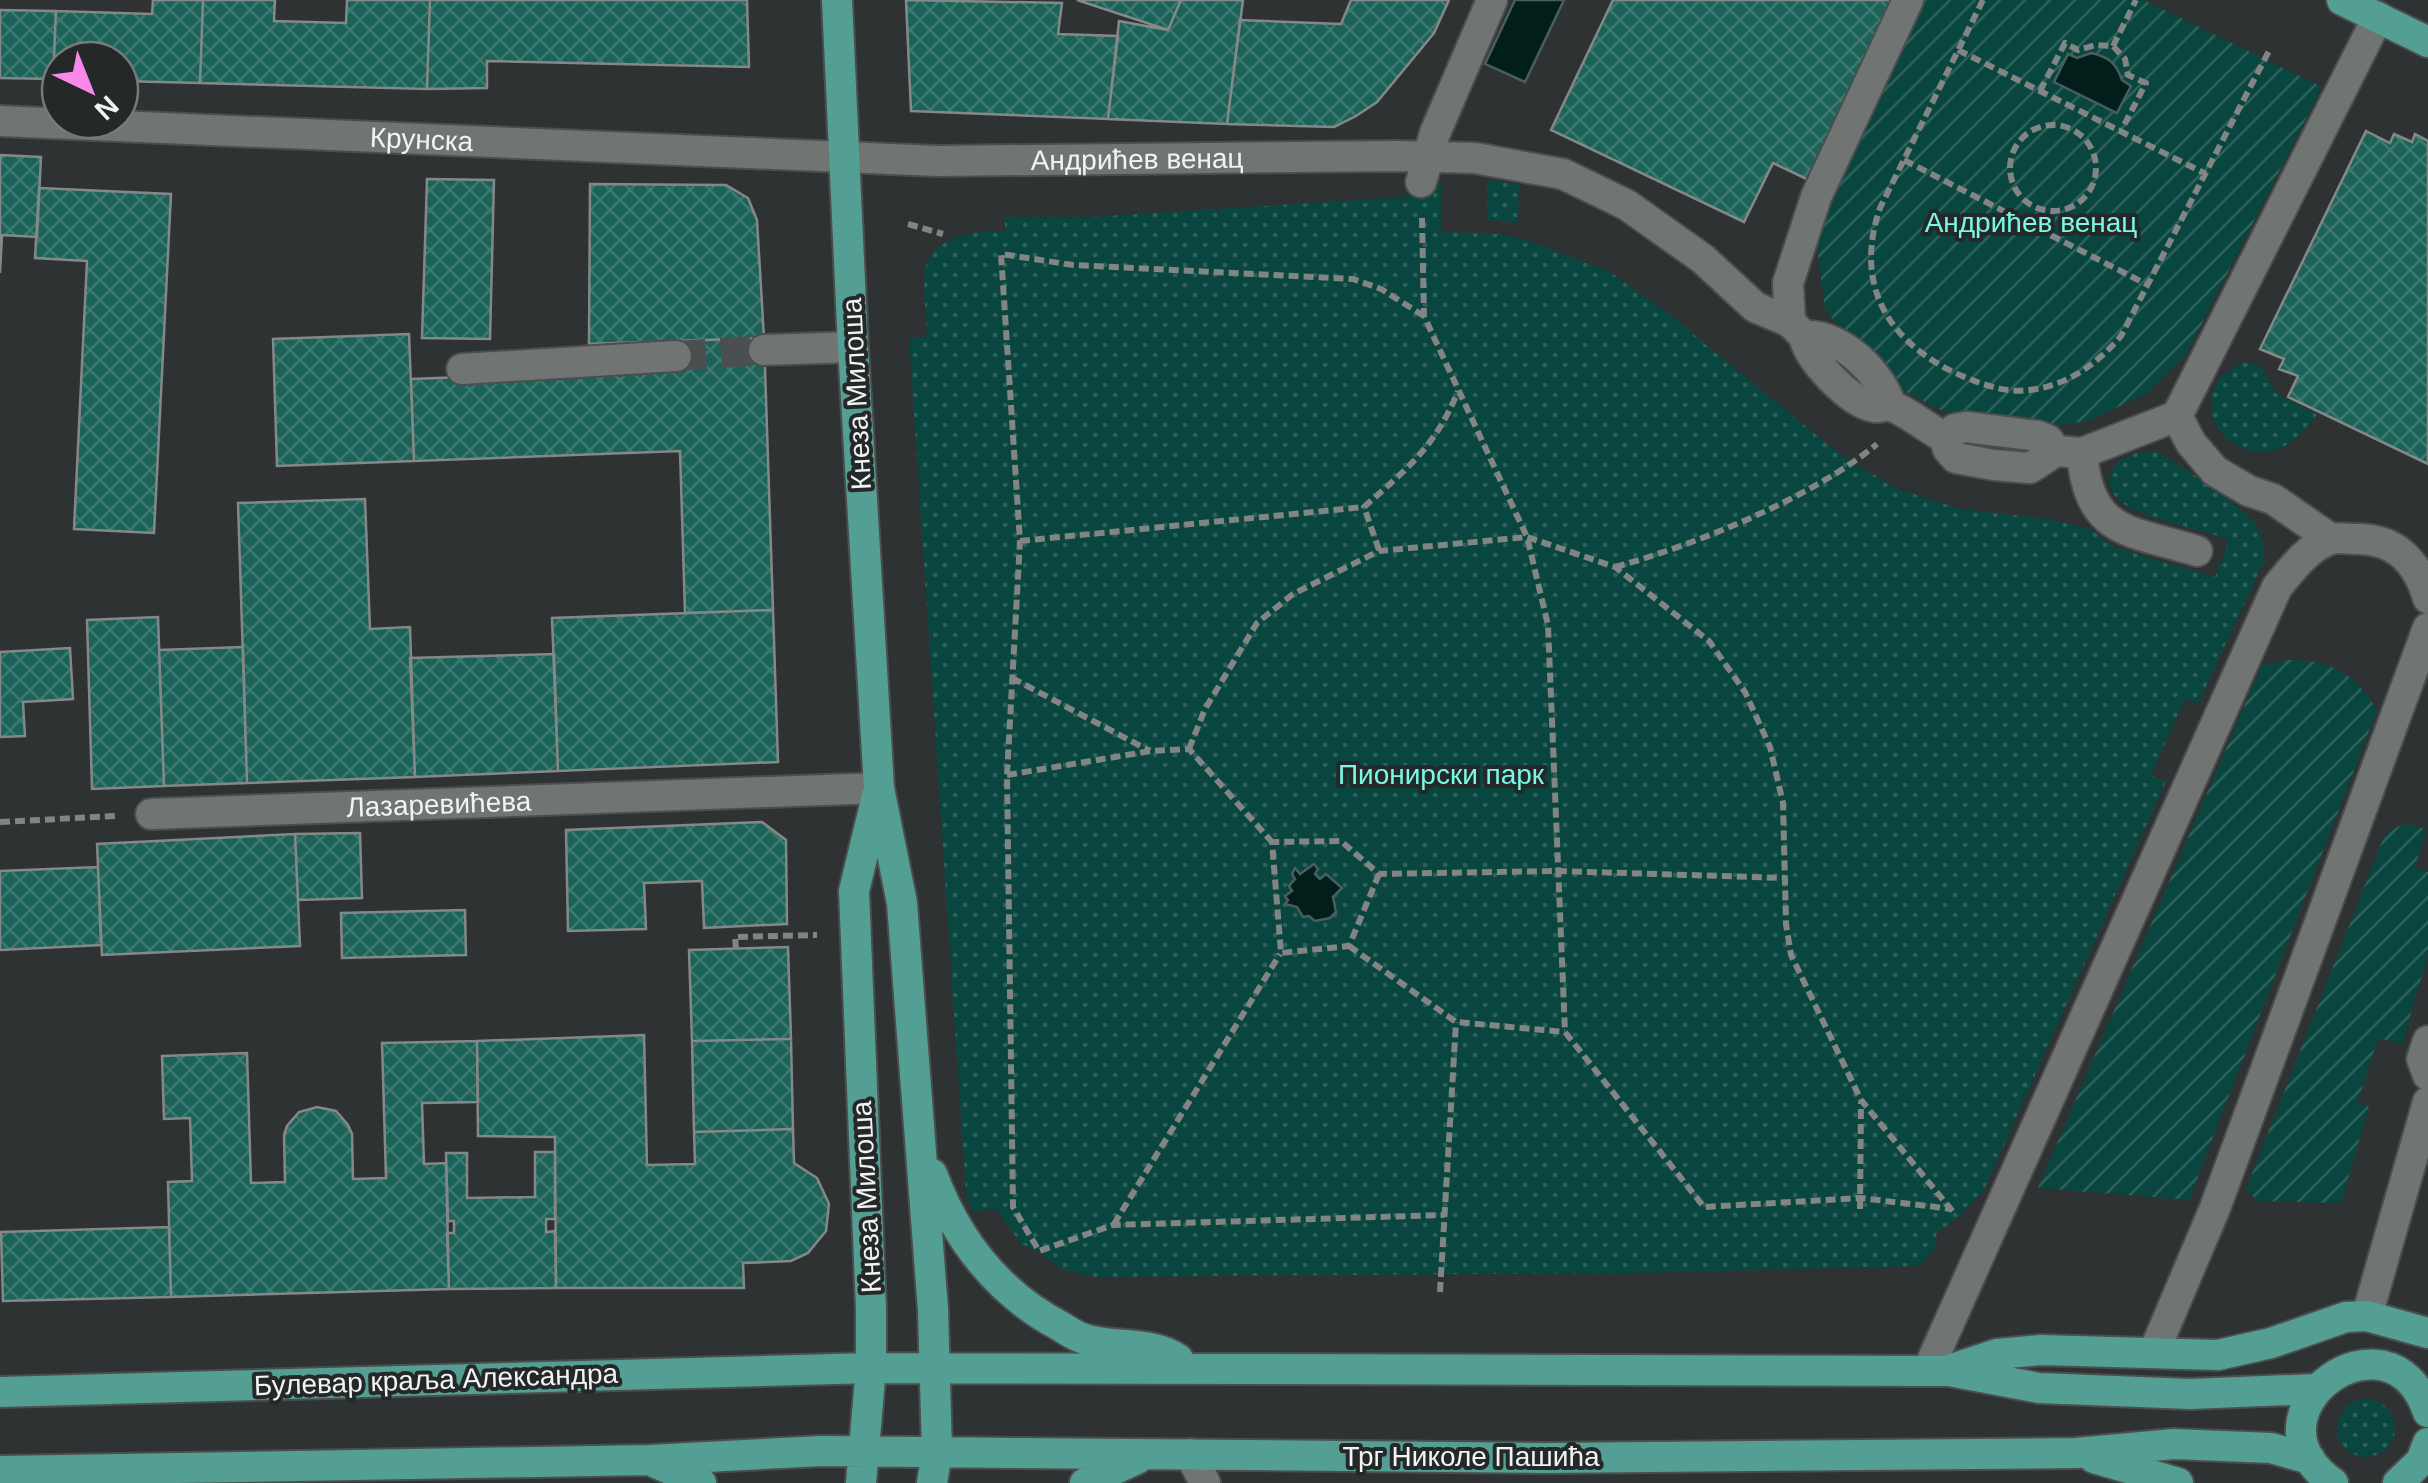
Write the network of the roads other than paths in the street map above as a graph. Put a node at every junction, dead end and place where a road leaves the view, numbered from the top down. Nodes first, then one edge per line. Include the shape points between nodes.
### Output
1 (838, 0) edge
2 (1492, 0) edge
3 (1908, 0) edge
4 (2342, 0) edge
5 (2378, 18) junction
6 (2428, 42) edge
7 (0, 121) edge
8 (846, 156) junction
9 (1424, 169) junction
10 (1797, 329) junction
11 (853, 347) junction
12 (764, 350) tunnel mouth
13 (676, 356) tunnel mouth
14 (462, 369) dead end
15 (2177, 416) junction
16 (2069, 452) junction
17 (2331, 539) junction
18 (2197, 551) dead end
19 (2428, 598) edge
20 (2428, 628) edge
21 (879, 788) junction
22 (151, 814) road end
23 (2428, 1041) edge
24 (2428, 1074) edge
25 (2428, 1102) edge
26 (921, 1146) junction
27 (2367, 1316) junction
28 (2428, 1333) edge
29 (2154, 1352) junction
30 (871, 1368) junction
31 (933, 1368) junction
32 (1188, 1368) junction
33 (1938, 1371) junction
34 (2316, 1389) junction
35 (0, 1392) edge
36 (2427, 1405) edge
37 (2428, 1443) edge
38 (865, 1452) junction
39 (937, 1452) junction
40 (2076, 1453) junction
41 (1150, 1454) junction
42 (1190, 1454) junction
43 (2310, 1459) junction
44 (648, 1460) junction
45 (0, 1471) edge
46 (701, 1483) edge
47 (861, 1483) edge
48 (932, 1483) edge
49 (1085, 1483) edge
50 (1206, 1483) edge
51 (2178, 1483) edge
52 (2332, 1483) edge
53 (2398, 1483) edge

1 - 8 main road, Кнеза Милоша
2 - 9 street
3 - 10 street via 1816,197 1788,284
4 - 5 main road
5 - 6 main road
5 - 15 street
7 - 8 street, Крунска
8 - 9 street, Андрићев венац via 1396,156
8 - 11 main road, Кнеза Милоша
9 - 10 street, Андрићев венац via 1502,162 1588,184 1670,232 1755,307
10 - 16 street, Андрићев венац via 1832,338 1878,379 1900,412 1945,438 1956,458 2030,468
11 - 12 street
11 - 21 main road, Кнеза Милоша
13 - 14 street
15 - 16 street
15 - 17 street via 2215,471 2273,499
16 - 18 street via 2106,518
17 - 19 street via 2370,538 2398,550 2420,572
17 - 33 street via 2278,587
20 - 29 street via 2215,1208
21 - 22 street, Лазаревићева
21 - 26 main road, Кнеза Милоша via 902,903
21 - 30 main road, Кнеза Милоша via 854,891
23 - 24 street via 2422,1059
25 - 27 street
26 - 31 main road, Кнеза Милоша
26 - 32 main road via 942,1202 1006,1289 1086,1340 1164,1350
27 - 28 main road
27 - 29 main road via 2218,1355
29 - 33 main road via 2012,1353
30 - 31 main road
30 - 35 main road, Булевар краља Александра
30 - 38 main road, Кнеза Милоша
31 - 32 main road
31 - 39 main road, Кнеза Милоша
32 - 33 main road
33 - 34 main road via 2039,1388 2190,1394
34 - 36 main road via 2332,1374 2374,1364 2412,1384
34 - 43 main road via 2301,1430
37 - 53 main road via 2421,1461
38 - 39 main road, Трг Николе Пашића
38 - 44 main road
38 - 47 main road, Кнеза Милоша
39 - 41 main road, Трг Николе Пашића
39 - 48 main road, Кнеза Милоша
40 - 42 main road, Трг Николе Пашића
40 - 43 main road, Трг Николе Пашића via 2174,1444 2270,1448
40 - 51 main road, Трг Николе Пашића
41 - 42 main road, Трг Николе Пашића
41 - 49 main road
42 - 50 street
43 - 52 main road
44 - 45 main road
44 - 46 main road

